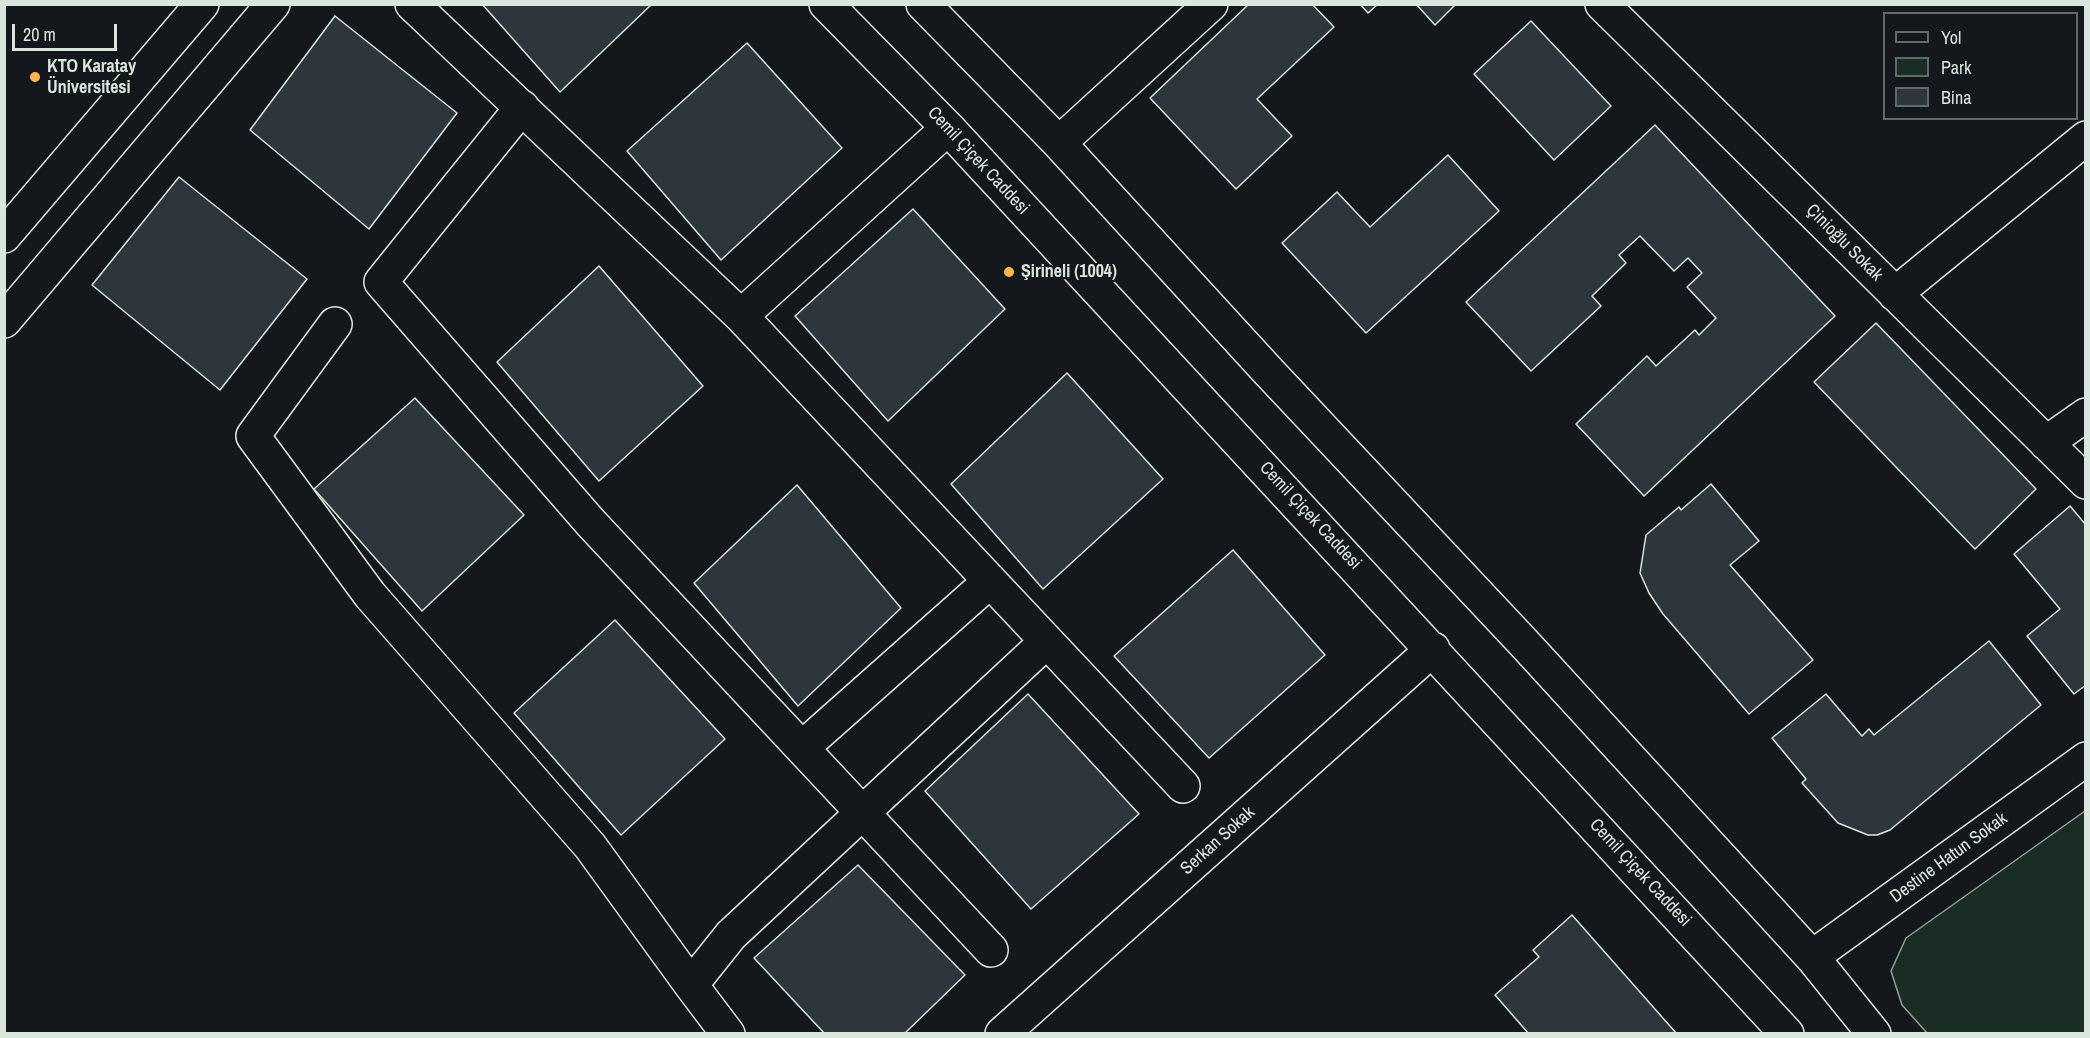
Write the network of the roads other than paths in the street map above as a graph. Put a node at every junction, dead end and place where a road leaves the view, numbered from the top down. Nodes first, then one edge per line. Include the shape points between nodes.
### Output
1 (202, 4) edge
2 (273, 4) edge
3 (412, 4) edge
4 (826, 4) edge
5 (923, 4) edge
6 (1211, 4) edge
7 (1602, 4) edge
8 (522, 107) junction
9 (948, 128) junction
10 (2085, 138) edge
11 (1059, 143) junction
12 (4, 236) edge
13 (1895, 294) junction
14 (741, 316) junction
15 (4, 321) edge
16 (335, 324) dead end
17 (2085, 415) edge
18 (2046, 443) junction
19 (2085, 482) edge
20 (989, 582) junction
21 (1046, 642) junction
22 (1433, 649) junction
23 (803, 747) junction
24 (2085, 759) edge
25 (1183, 786) dead end
26 (862, 813) junction
27 (991, 950) dead end
28 (1812, 957) junction
29 (691, 985) junction
30 (1773, 1028) edge
31 (728, 1034) edge
32 (1002, 1034) edge
33 (1874, 1034) edge

1 - 12 street
2 - 15 street
3 - 8 street
4 - 9 street, Cemil Çiçek Caddesi
5 - 11 street
6 - 11 street
7 - 13 street, Çinioğlu Sokak
8 - 14 street
8 - 23 street via 381,282 591,523
9 - 14 street
9 - 22 street, Cemil Çiçek Caddesi
10 - 13 street
11 - 28 street
13 - 18 street, Çinioğlu Sokak
14 - 20 street
16 - 29 street via 253,436 370,595 590,846
17 - 18 street
18 - 19 street, Çinioğlu Sokak
20 - 21 street
20 - 23 street
21 - 25 street
21 - 26 street
22 - 30 street, Cemil Çiçek Caddesi
22 - 32 street, Serkan Sokak
23 - 26 street
24 - 28 street, Destine Hatun Sokak
26 - 27 street
26 - 29 street via 731,936
28 - 33 street
29 - 31 street

